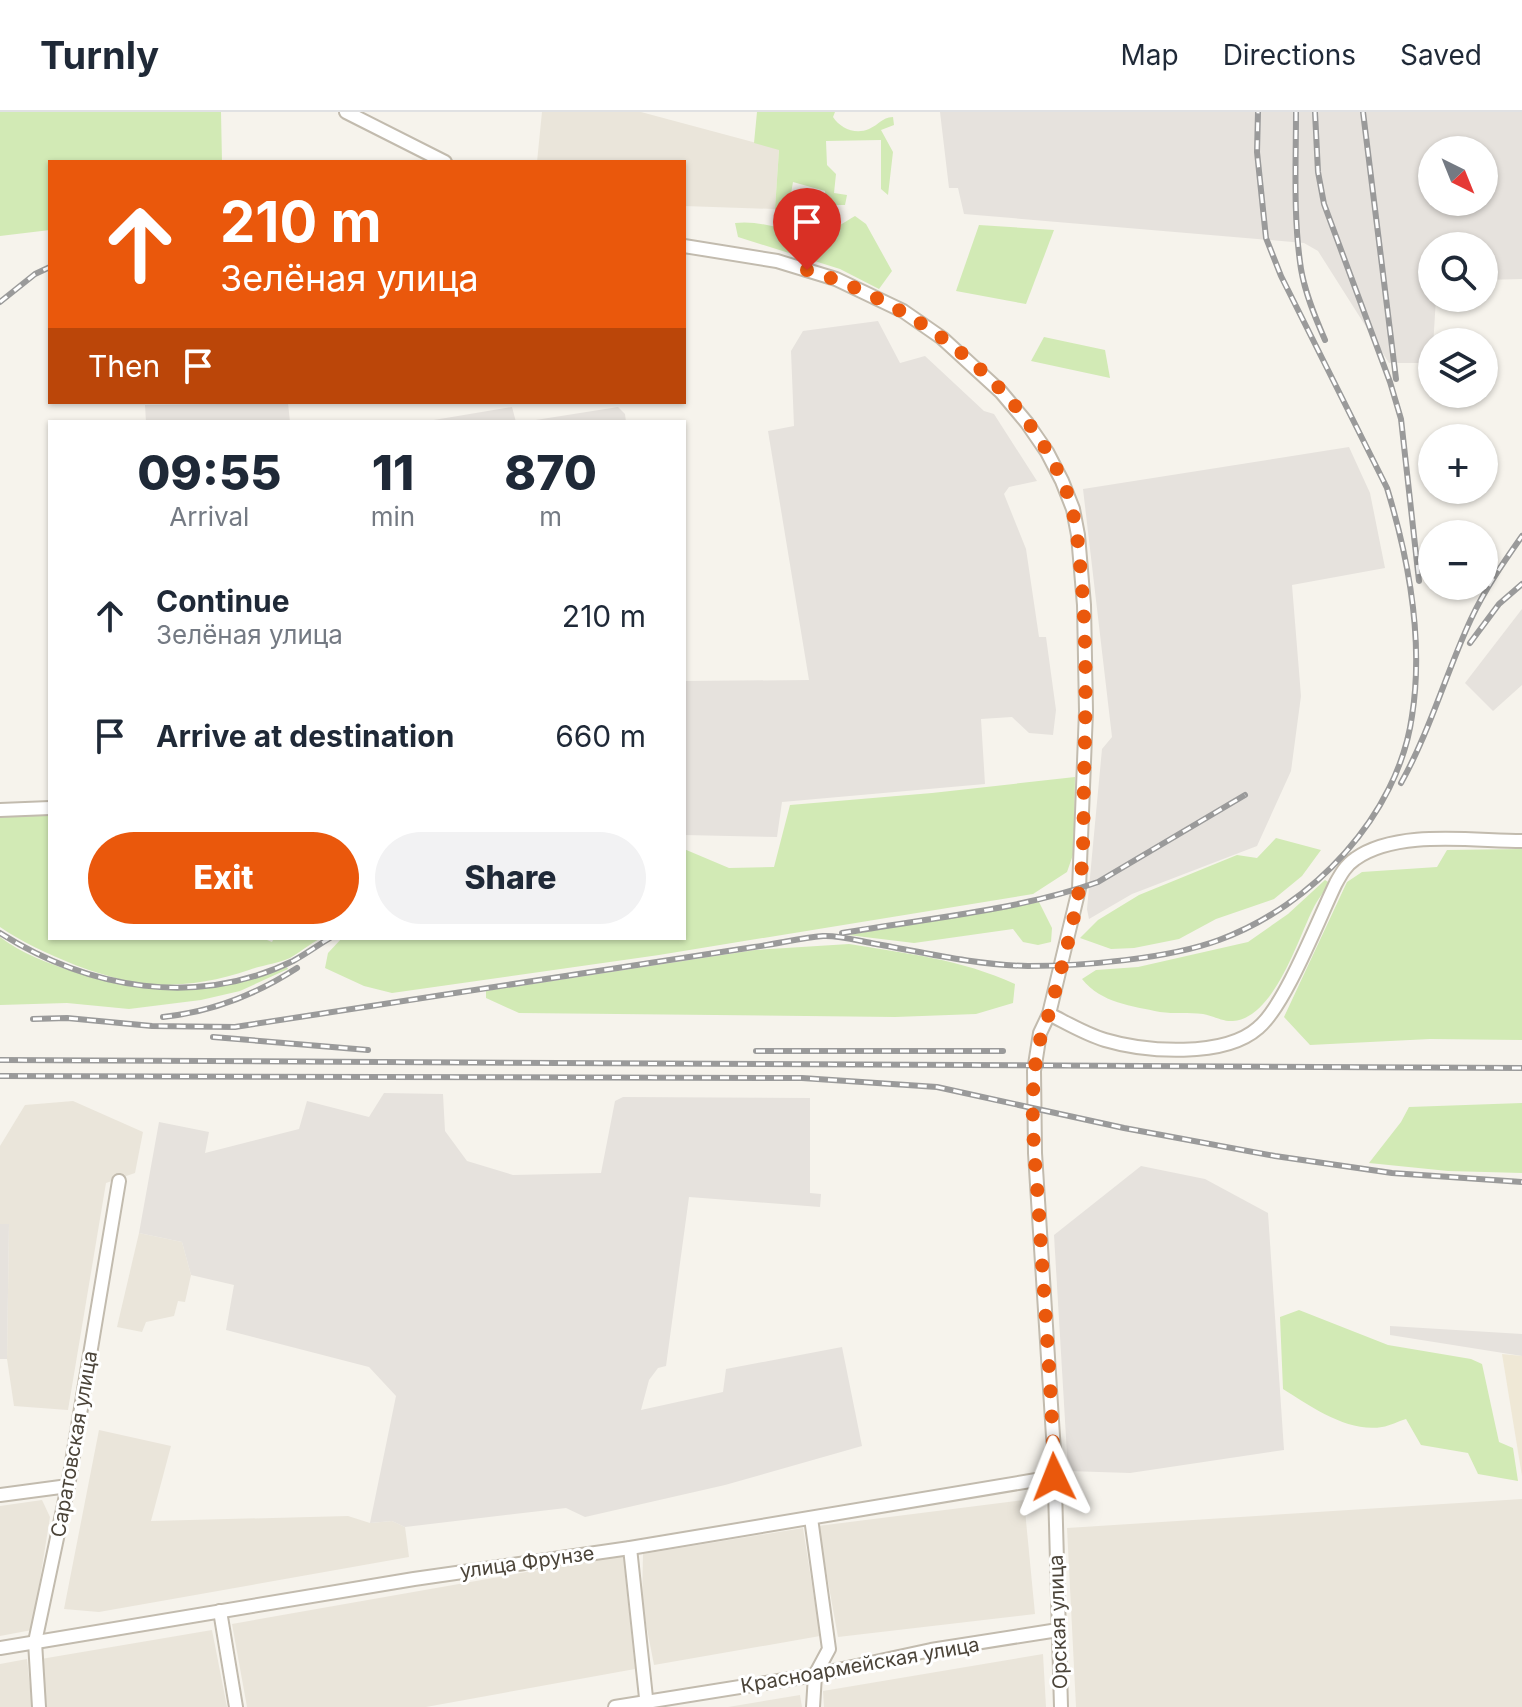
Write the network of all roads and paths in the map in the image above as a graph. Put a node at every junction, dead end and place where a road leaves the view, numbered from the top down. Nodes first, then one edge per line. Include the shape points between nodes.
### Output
1 (346, 112) edge
2 (441, 160) edge
3 (686, 246) edge
4 (48, 808) edge
5 (0, 810) edge
6 (1522, 841) edge
7 (1049, 1014) junction
8 (119, 1181) dead end
9 (1054, 1477) junction
10 (68, 1486) junction
11 (0, 1495) edge
12 (811, 1518) junction
13 (630, 1548) junction
14 (220, 1611) junction
15 (1058, 1630) junction
16 (35, 1642) junction
17 (0, 1648) edge
18 (815, 1675) junction
19 (646, 1704) edge
20 (39, 1707) edge
21 (236, 1707) edge
22 (615, 1707) edge
23 (813, 1707) edge
24 (1061, 1707) edge

1 - 2 street
3 - 7 street, Орская улица via 836,279 903,311 942,338 1001,392 1062,481 1078,535 1086,711 1079,889
4 - 5 street
6 - 7 street via 1408,841 1356,858 1336,883 1278,1004 1259,1028 1238,1042 1133,1047 1101,1039
7 - 9 street, Орская улица via 1034,1071
8 - 10 street, Саратовская улица
9 - 12 street, улица Фрунзе
9 - 15 street, Орская улица
10 - 11 street
10 - 16 street, Саратовская улица
12 - 13 street, улица Фрунзе
12 - 18 street via 829,1649
13 - 14 street, улица Фрунзе
13 - 19 street
14 - 16 street, улица Фрунзе
14 - 21 street
15 - 18 street, Красноармейская улица
15 - 24 street, Орская улица
16 - 17 street, улица Фрунзе
16 - 20 street, Саратовская улица
18 - 19 street, Красноармейская улица
18 - 23 street
19 - 22 street, Красноармейская улица

